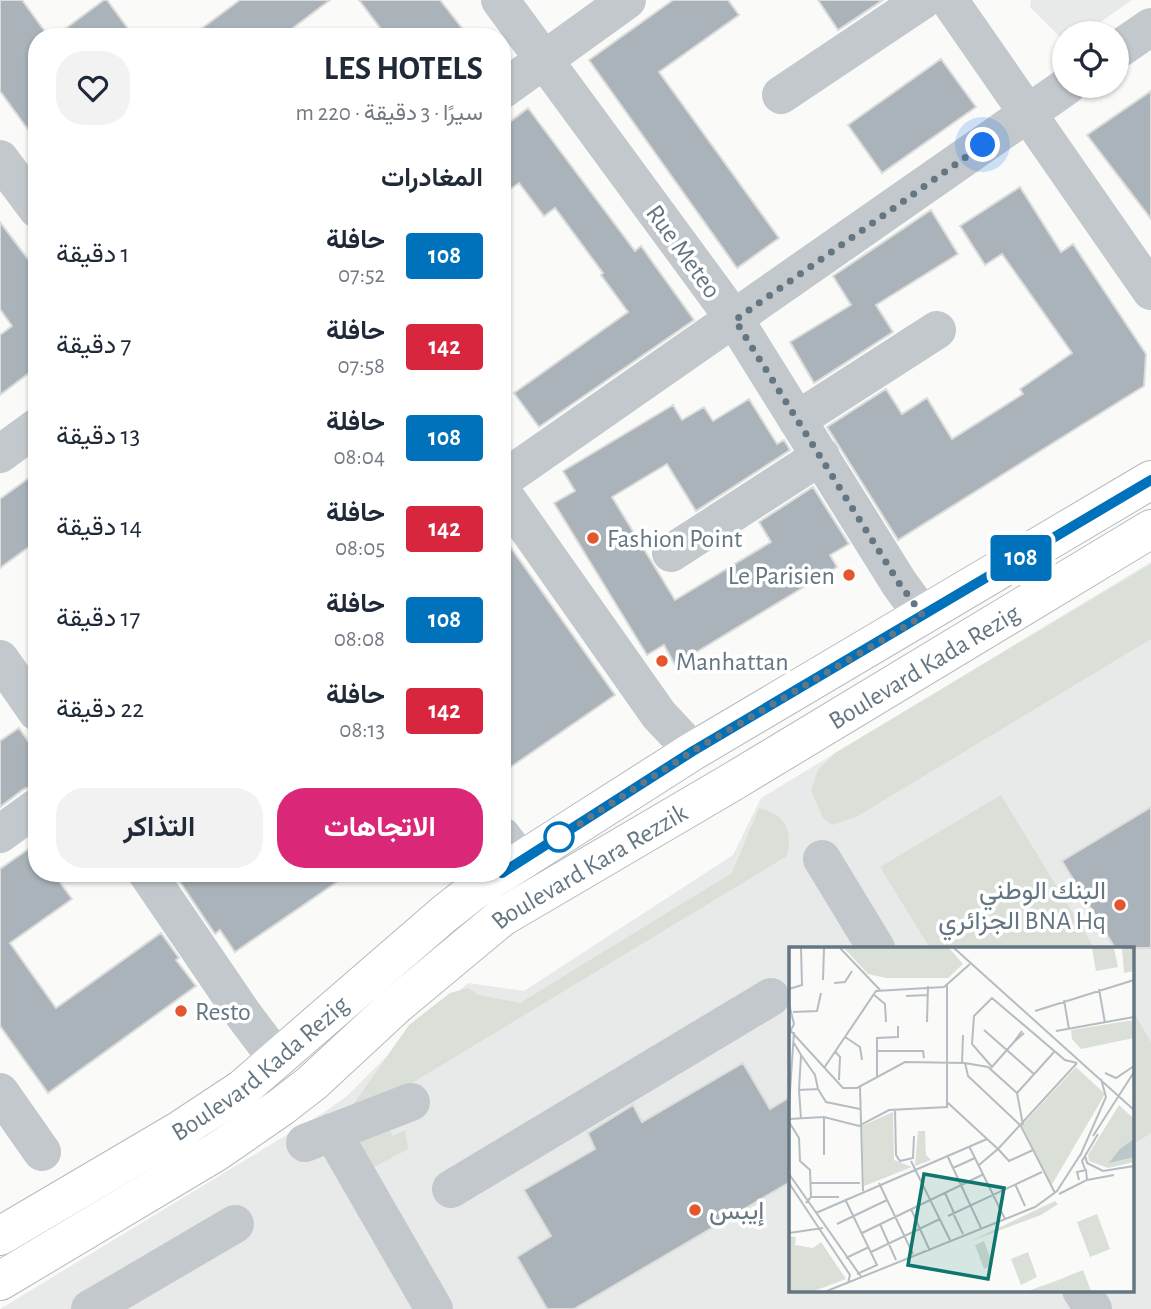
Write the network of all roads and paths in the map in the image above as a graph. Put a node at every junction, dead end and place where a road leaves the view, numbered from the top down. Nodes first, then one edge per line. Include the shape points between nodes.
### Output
1 (500, 0) edge
2 (627, 0) edge
3 (923, 0) edge
4 (949, 0) edge
5 (1151, 27) edge
6 (1129, 42) edge
7 (543, 59) junction
8 (511, 83) edge
9 (781, 95) dead end
10 (1052, 96) edge
11 (1028, 113) junction
12 (0, 159) edge
13 (28, 197) edge
14 (1151, 291) edge
15 (735, 320) junction
16 (937, 330) dead end
17 (797, 420) junction
18 (28, 434) edge
19 (0, 454) edge
20 (821, 456) junction
21 (511, 471) edge
22 (1151, 480) edge
23 (511, 482) edge
24 (1151, 529) edge
25 (671, 553) dead end
26 (923, 616) junction
27 (0, 659) edge
28 (28, 699) edge
29 (693, 751) junction
30 (732, 782) joint
31 (28, 814) edge
32 (0, 834) edge
33 (511, 859) edge
34 (822, 859) dead end
35 (153, 882) edge
36 (483, 882) edge
37 (875, 947) edge
38 (451, 958) joint
39 (771, 997) dead end
40 (277, 1059) junction
41 (0, 1092) edge
42 (411, 1102) dead end
43 (42, 1152) dead end
44 (451, 1189) dead end
45 (234, 1224) dead end
46 (0, 1236) edge
47 (0, 1281) edge
48 (1082, 1292) edge
49 (90, 1309) edge
50 (434, 1309) edge
51 (1093, 1309) edge

1 - 7 street, Rue Meteo
2 - 7 street
3 - 9 street
4 - 11 street
5 - 6 street
7 - 8 street
7 - 15 street, Rue Meteo
10 - 11 street
11 - 14 street
11 - 15 street
12 - 13 street
15 - 17 street, Rue Meteo
15 - 21 street
16 - 17 street
17 - 20 street, Rue Meteo
18 - 19 street
20 - 25 street
20 - 26 street, Rue Meteo
22 - 26 main road, Boulevard Kada Rezig
23 - 29 street via 659,715
24 - 30 main road, Boulevard Kada Rezig
26 - 29 main road, Boulevard Kada Rezig
27 - 28 street
29 - 33 main road, Boulevard Kada Rezig
30 - 38 main road, Boulevard Kara Rezzik via 502,917
31 - 32 street
34 - 37 street
35 - 40 street
36 - 40 main road, Boulevard Kada Rezig
38 - 47 main road, Boulevard Kada Rezig via 281,1107 216,1152
39 - 44 street
40 - 46 main road, Boulevard Kada Rezig via 242,1089 180,1130
41 - 43 street
42 - 50 street via 318,1138
45 - 49 street
48 - 51 street

